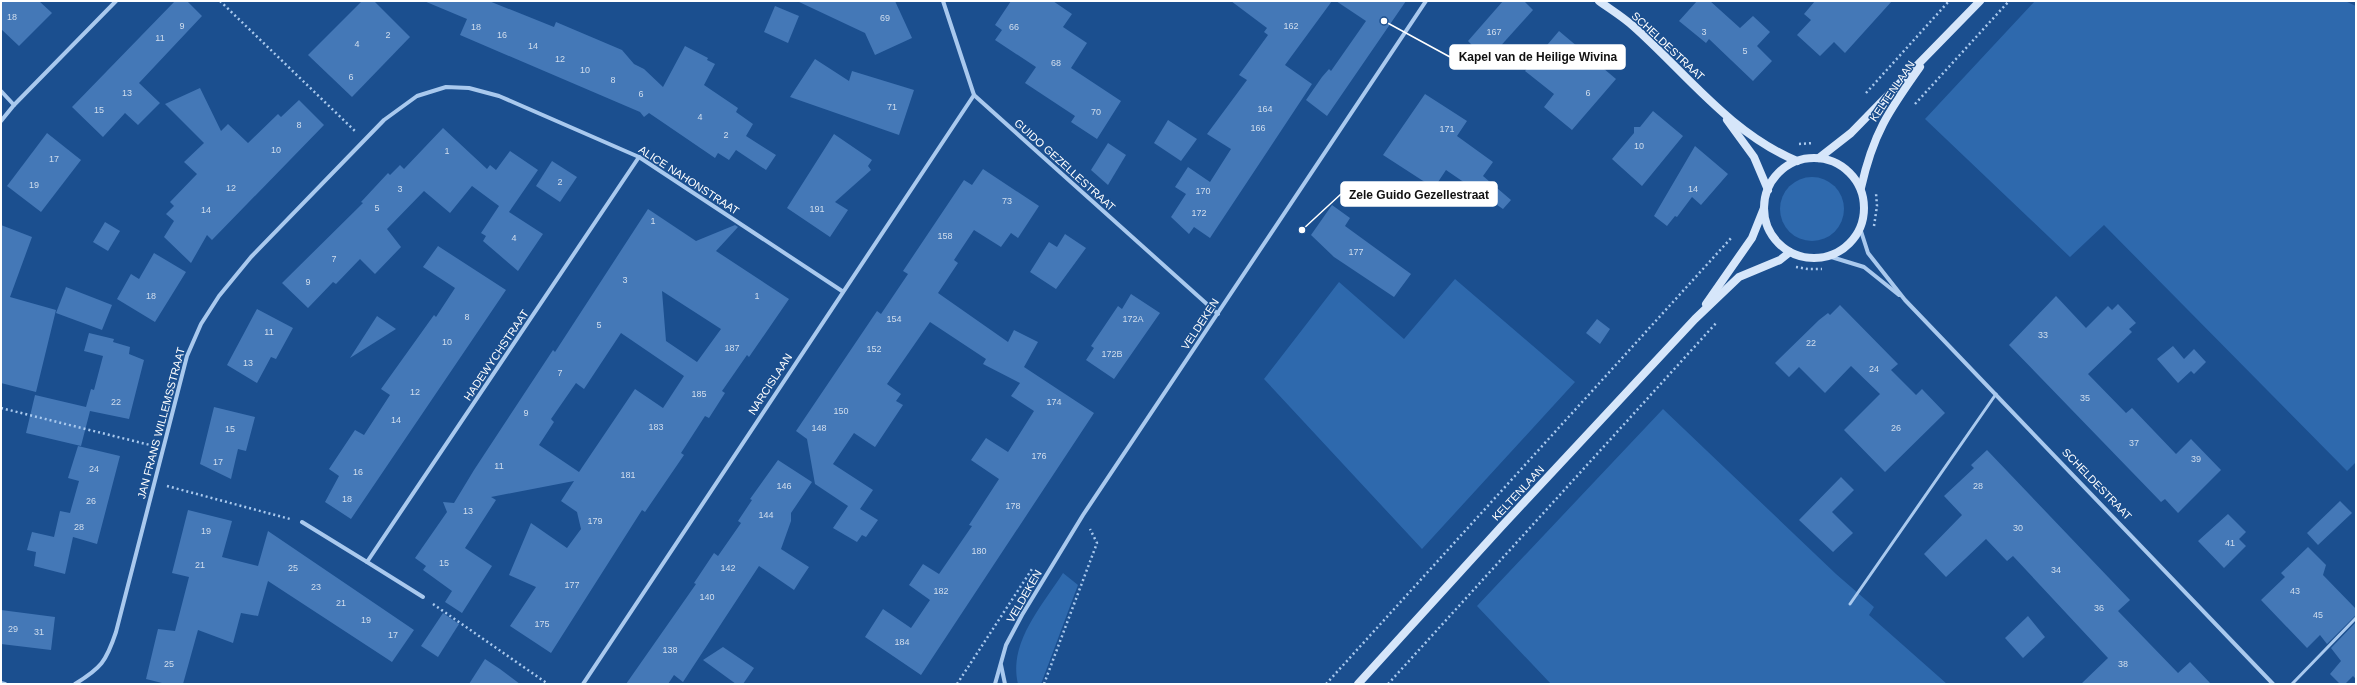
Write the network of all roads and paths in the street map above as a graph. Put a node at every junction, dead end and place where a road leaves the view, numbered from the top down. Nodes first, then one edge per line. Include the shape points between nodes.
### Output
1 (116, 1) edge
2 (220, 1) edge
3 (943, 1) edge
4 (1426, 1) edge
5 (1599, 1) edge
6 (1949, 1) edge
7 (1980, 1) edge
8 (2009, 1) edge
9 (1930, 54) junction
10 (446, 88) joint
11 (1, 91) edge
12 (1865, 94) dead end
13 (974, 95) junction
14 (14, 105) junction
15 (1914, 105) dead end
16 (1719, 110) junction
17 (1, 121) edge
18 (364, 141) junction
19 (1836, 146) junction
20 (1779, 153) junction
21 (639, 157) junction
22 (1819, 158) junction
23 (1797, 161) junction
24 (1865, 168) junction
25 (1877, 185) dead end
26 (1861, 188) junction
27 (1768, 190) junction
28 (1876, 193) junction
29 (1764, 206) junction
30 (1860, 228) junction
31 (1733, 235) dead end
32 (1865, 244) junction
33 (1790, 252) junction
34 (1828, 256) junction
35 (1780, 260) junction
36 (1846, 260) junction
37 (1798, 268) junction
38 (1791, 270) dead end
39 (842, 291) junction
40 (1905, 300) junction
41 (1218, 314) junction
42 (1696, 319) junction
43 (1719, 320) dead end
44 (1996, 394) junction
45 (1, 408) edge
46 (163, 448) junction
47 (154, 483) junction
48 (1083, 515) junction
49 (302, 522) joint
50 (367, 562) junction
51 (1036, 564) dead end
52 (423, 597) joint
53 (1850, 604) dead end
54 (2356, 618) edge
55 (1001, 663) junction
56 (1, 684) edge
57 (5, 684) edge
58 (74, 684) edge
59 (548, 684) edge
60 (583, 684) edge
61 (957, 684) edge
62 (995, 684) edge
63 (1005, 684) edge
64 (1044, 684) edge
65 (1326, 684) edge
66 (1358, 684) edge
67 (1388, 684) edge
68 (2273, 684) edge
69 (2292, 684) edge

1 - 14 street
2 - 18 path
3 - 13 street, GUIDO GEZELLESTRAAT
4 - 41 street, VELDEKEN
5 - 16 main road, SCHELDESTRAAT via 1632,26
6 - 12 path
7 - 9 main road, KELTENLAAN
8 - 15 path
9 - 19 main road, KELTENLAAN
9 - 24 main road, KELTENLAAN via 1888,113 1872,145
10 - 18 street, JAN FRANS WILLEMSSTRAAT via 418,96 405,104 384,120
10 - 21 street, ALICE NAHONSTRAAT via 468,88 499,96
11 - 14 street
13 - 39 street, NARCISLAAN
13 - 41 street, GUIDO GEZELLESTRAAT
14 - 17 street
16 - 20 main road, SCHELDESTRAAT via 1756,140
16 - 27 main road, SCHELDESTRAAT via 1754,157
18 - 46 street, JAN FRANS WILLEMSSTRAAT via 251,257 219,296 201,324 186,356
19 - 20 path via 1806,143
19 - 22 main road, KELTENLAAN
20 - 23 main road, SCHELDESTRAAT
21 - 39 street, ALICE NAHONSTRAAT
21 - 50 street, HADEWYCHSTRAAT
22 - 23 main road, KELTENLAAN
22 - 26 main road, KELTENLAAN via 1842,166
23 - 27 main road, KELTENLAAN via 1777,174
24 - 26 main road, KELTENLAAN
24 - 28 path
25 - 28 path
26 - 30 main road, KELTENLAAN via 1864,216
27 - 29 main road, KELTENLAAN
28 - 32 path via 1876,219
29 - 33 main road, KELTENLAAN via 1774,238
29 - 42 main road, KELTENLAAN via 1752,238
30 - 32 street, SCHELDESTRAAT
30 - 34 main road, KELTENLAAN via 1844,248
31 - 65 path
32 - 40 street, SCHELDESTRAAT via 1868,253
33 - 34 main road, KELTENLAAN via 1809,258
33 - 35 main road, KELTENLAAN
34 - 36 street, SCHELDESTRAAT
35 - 37 path
35 - 42 main road, KELTENLAAN via 1739,277
36 - 37 path via 1828,268
36 - 40 street, SCHELDESTRAAT via 1864,267
37 - 38 path
39 - 60 street, NARCISLAAN
40 - 44 street, SCHELDESTRAAT
41 - 48 street, VELDEKEN
42 - 66 main road, KELTENLAAN
43 - 67 path
44 - 53 lane
44 - 68 street, SCHELDESTRAAT
45 - 46 path
46 - 47 street, JAN FRANS WILLEMSSTRAAT
47 - 49 path
47 - 58 street, JAN FRANS WILLEMSSTRAAT via 108,656 95,672
48 - 55 street, VELDEKEN via 1022,615 1006,646
48 - 64 path via 1097,543
49 - 50 street
50 - 52 street
51 - 61 path
52 - 59 path
54 - 69 lane
55 - 62 street, VELDEKEN
55 - 63 street, VELDEKEN
56 - 57 street

